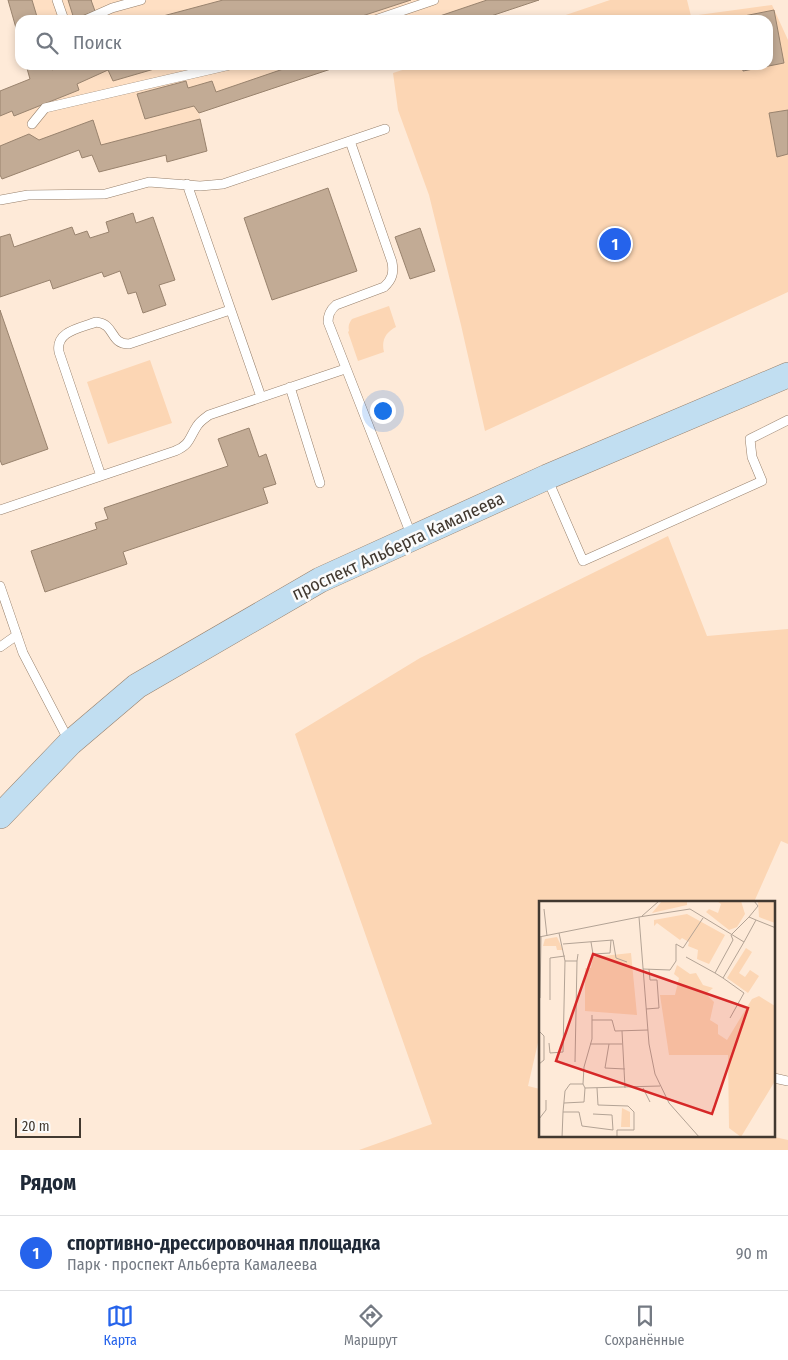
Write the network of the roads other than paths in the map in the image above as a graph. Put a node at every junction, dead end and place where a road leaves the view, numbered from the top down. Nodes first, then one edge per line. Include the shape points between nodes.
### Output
1 (57, 0) edge
2 (141, 0) edge
3 (434, 0) edge
4 (62, 15) edge
5 (96, 15) edge
6 (390, 15) edge
7 (209, 70) edge
8 (32, 124) dead end
9 (385, 129) dead end
10 (350, 141) junction
11 (187, 184) junction
12 (0, 200) edge
13 (230, 310) junction
14 (345, 369) junction
15 (788, 375) edge
16 (290, 387) junction
17 (261, 397) junction
18 (788, 420) edge
19 (101, 476) junction
20 (547, 477) junction
21 (320, 483) dead end
22 (0, 510) edge
23 (412, 538) junction
24 (0, 586) edge
25 (17, 635) junction
26 (0, 647) edge
27 (70, 743) junction
28 (0, 816) edge

1 - 4 lane
2 - 5 lane
3 - 6 lane
7 - 8 lane via 46,108
9 - 10 lane
10 - 11 lane via 231,182 208,186
10 - 14 lane via 394,268 384,287 338,303 331,310 328,327
11 - 12 lane via 150,182 105,194 38,194
11 - 13 lane
13 - 17 lane
13 - 19 lane via 129,344 118,341 108,327 96,322 60,338 59,352
14 - 16 lane
14 - 23 lane
15 - 20 main road, проспект Альберта Камалеева
16 - 17 lane
16 - 21 lane
17 - 19 lane via 207,416 181,448
18 - 20 lane via 750,439 752,457 762,481 582,561
19 - 22 lane
20 - 23 main road, проспект Альберта Камалеева
23 - 27 main road, проспект Альберта Камалеева via 320,580 137,686
24 - 25 lane
25 - 26 lane
25 - 27 lane
27 - 28 main road, проспект Альберта Камалеева

